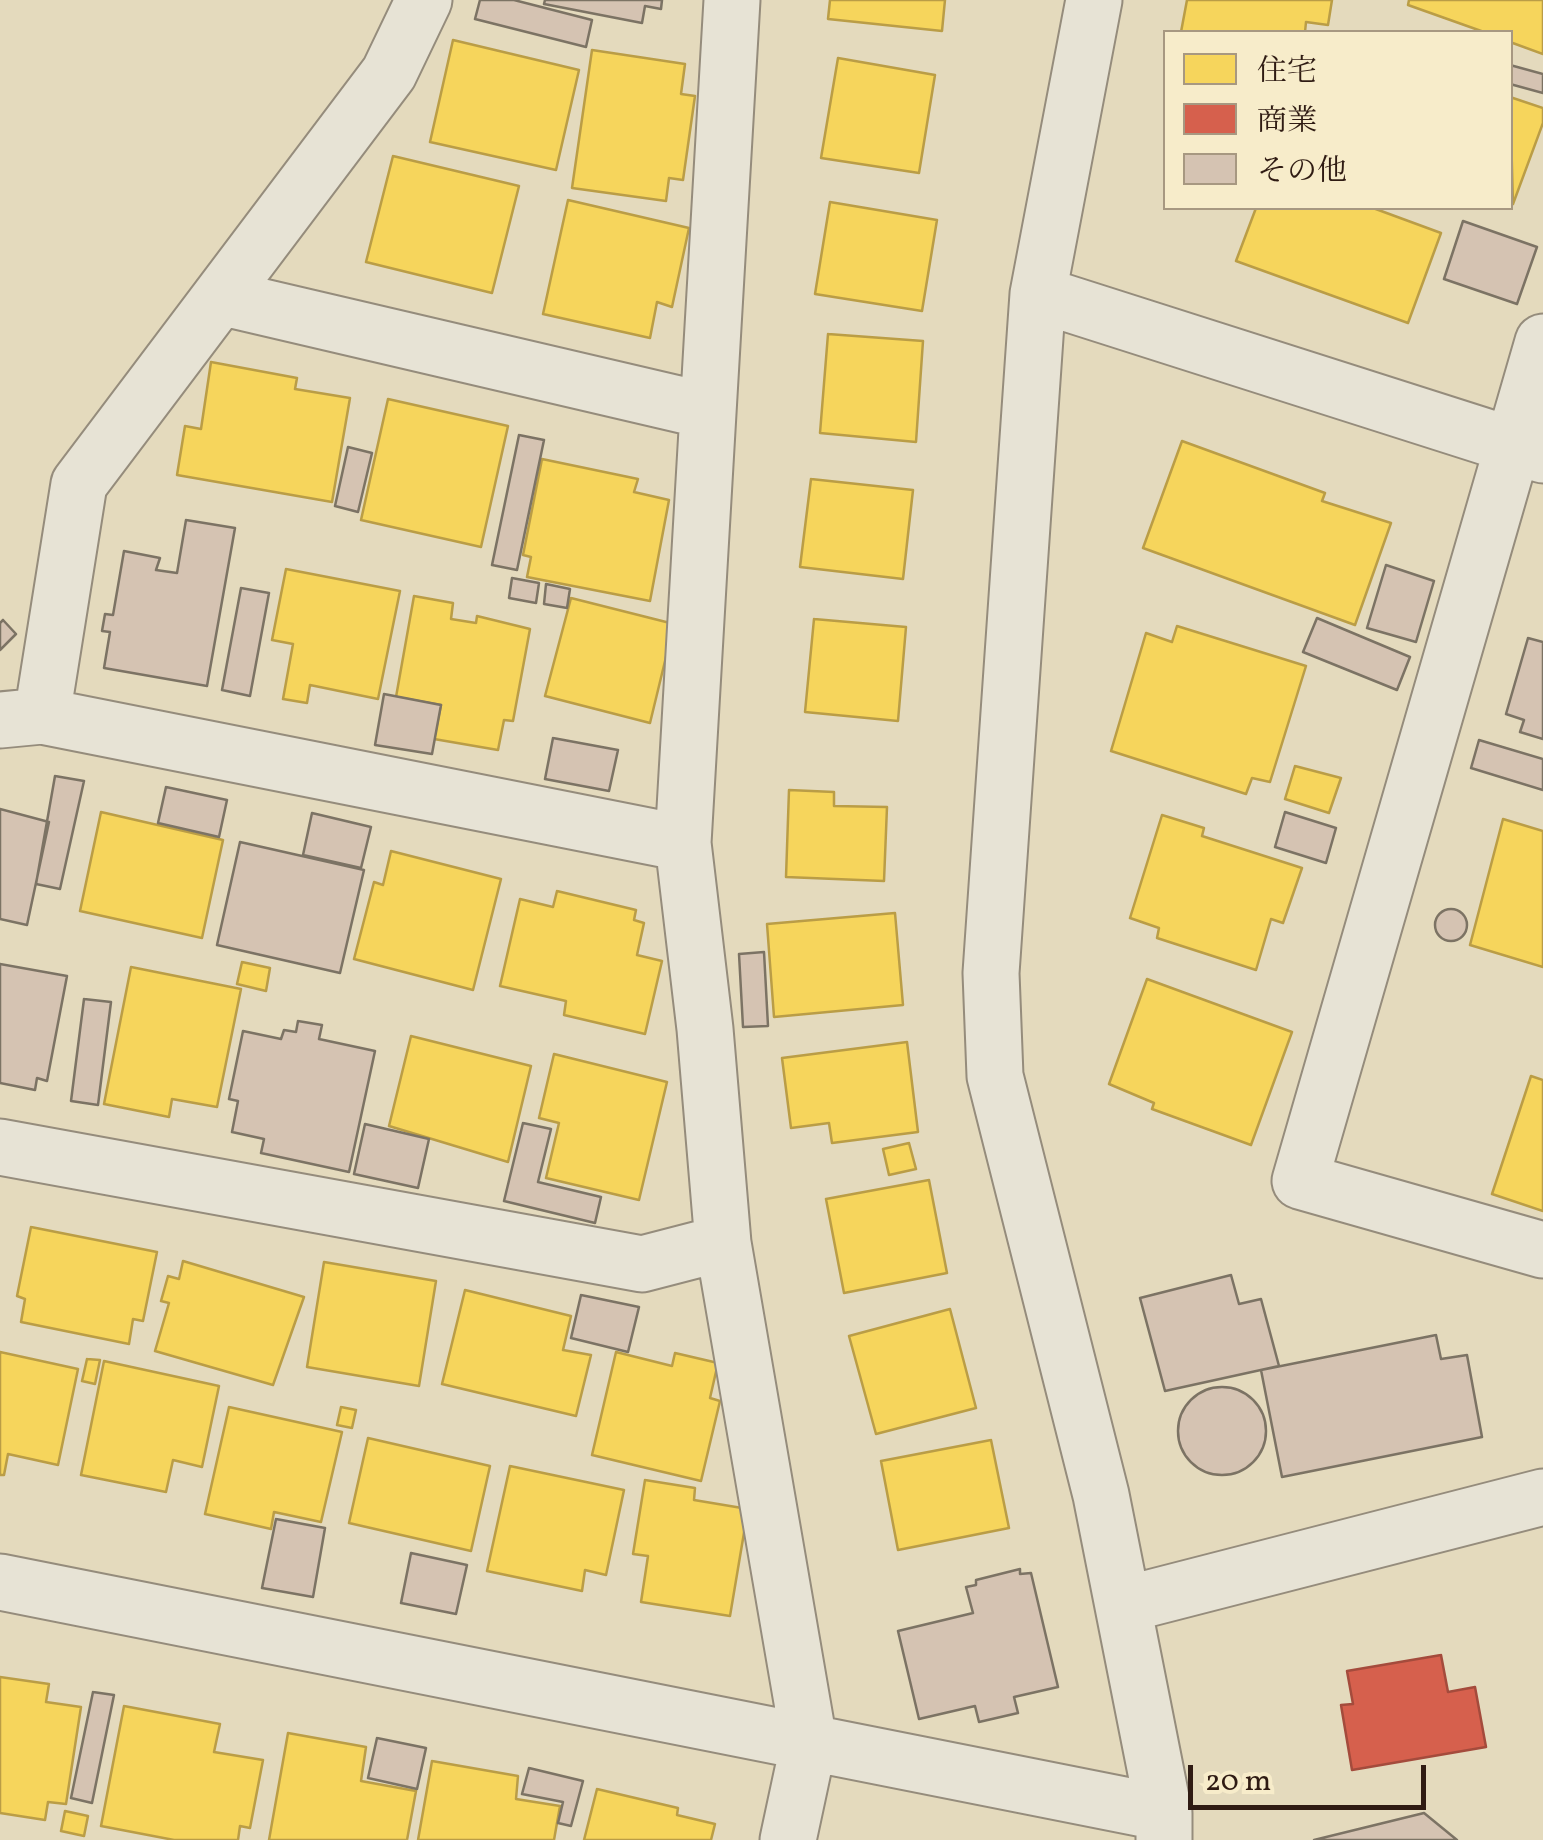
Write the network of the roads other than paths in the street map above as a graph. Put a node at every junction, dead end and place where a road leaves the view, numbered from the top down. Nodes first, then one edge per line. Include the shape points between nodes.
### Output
1 (424, 0) edge
2 (732, 0) edge
3 (1094, 0) edge
4 (1038, 294) junction
5 (220, 297) junction
6 (1543, 342) edge
7 (708, 411) junction
8 (1527, 450) edge
9 (21, 718) edge
10 (683, 843) junction
11 (0, 1147) edge
12 (723, 1243) junction
13 (1543, 1250) edge
14 (1543, 1497) edge
15 (0, 1582) edge
16 (1122, 1605) junction
17 (810, 1742) junction
18 (1164, 1826) edge
19 (788, 1840) edge

1 - 5 street via 389,74
2 - 7 street
3 - 4 street
4 - 8 street
4 - 16 street via 991,973 995,1076
5 - 7 street
5 - 9 street via 79,484
6 - 8 street
7 - 10 street
8 - 13 street via 1300,1181
9 - 10 street
10 - 12 street
11 - 12 street via 642,1264
12 - 17 street
14 - 16 street
15 - 17 street
16 - 18 street
17 - 18 street
17 - 19 street

